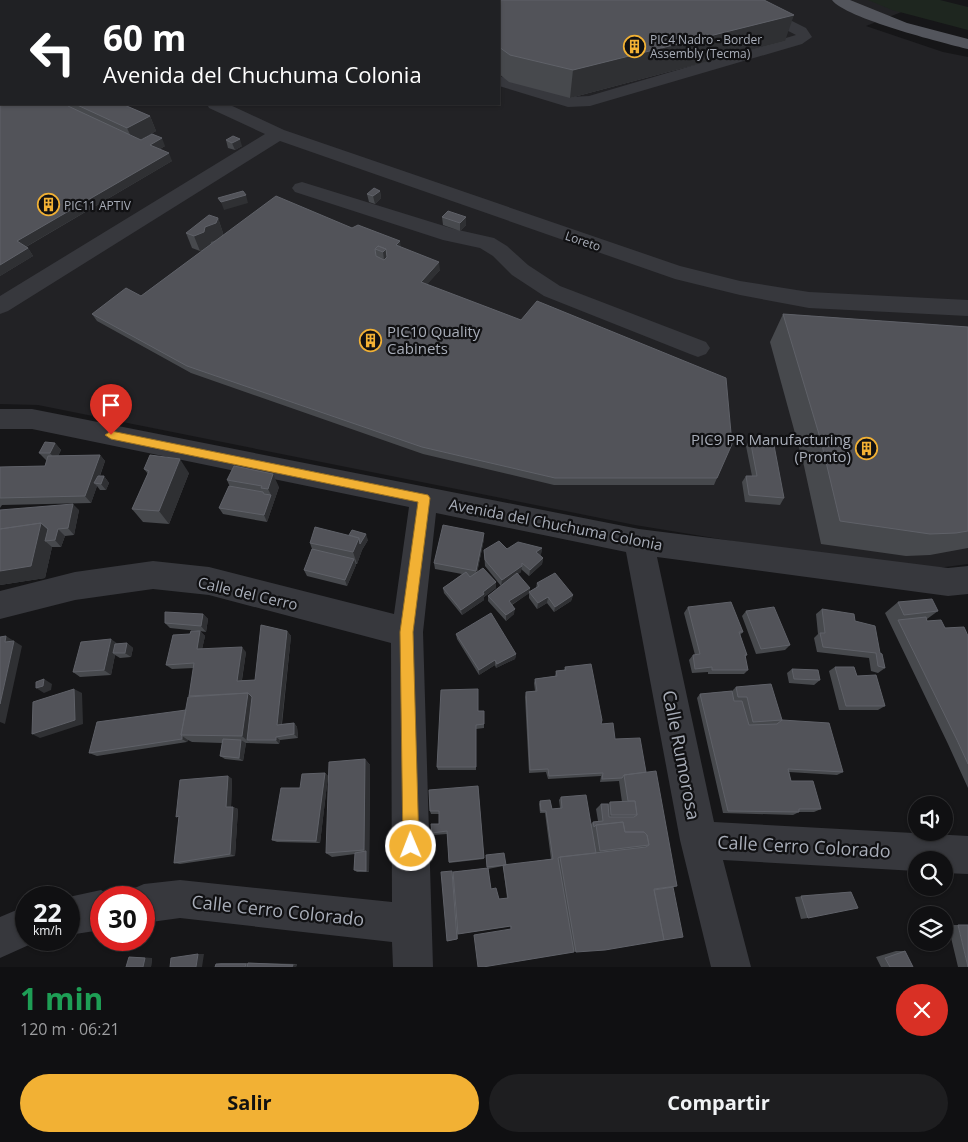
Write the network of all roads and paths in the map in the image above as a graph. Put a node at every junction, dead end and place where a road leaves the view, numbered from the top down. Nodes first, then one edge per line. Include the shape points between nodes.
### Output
1 (739, 0) edge
2 (839, 0) edge
3 (968, 44) edge
4 (500, 81) edge
5 (217, 105) edge
6 (278, 134) junction
7 (302, 188) dead end
8 (511, 216) junction
9 (487, 243) junction
10 (0, 306) edge
11 (968, 308) edge
12 (698, 348) dead end
13 (0, 419) edge
14 (424, 498) junction
15 (640, 542) junction
16 (968, 580) edge
17 (0, 606) edge
18 (407, 632) junction
19 (699, 840) junction
20 (968, 855) edge
21 (155, 902) edge
22 (412, 924) junction
23 (15, 931) edge
24 (0, 938) edge
25 (413, 967) edge
26 (731, 967) edge

1 - 4 street via 802,31 804,37 590,102 568,102
2 - 3 main road via 878,18
5 - 6 street, Loreto
6 - 8 street, Loreto
6 - 10 street
7 - 9 street via 450,235
8 - 9 street
8 - 11 street, Loreto via 674,272 740,288 809,300
9 - 12 street via 552,291
13 - 14 street, Avenida del Chuchuma Colonia via 32,419
14 - 15 street, Avenida del Chuchuma Colonia
14 - 18 street
15 - 16 street, Avenida del Chuchuma Colonia via 948,582
15 - 19 street, Calle Rumorosa
17 - 18 street, Calle del Cerro via 76,586 153,575 210,581
18 - 22 street
19 - 20 street, Calle Cerro Colorado
19 - 26 street, Calle Rumorosa
21 - 22 street, Calle Cerro Colorado via 180,899
22 - 25 street
23 - 24 street

